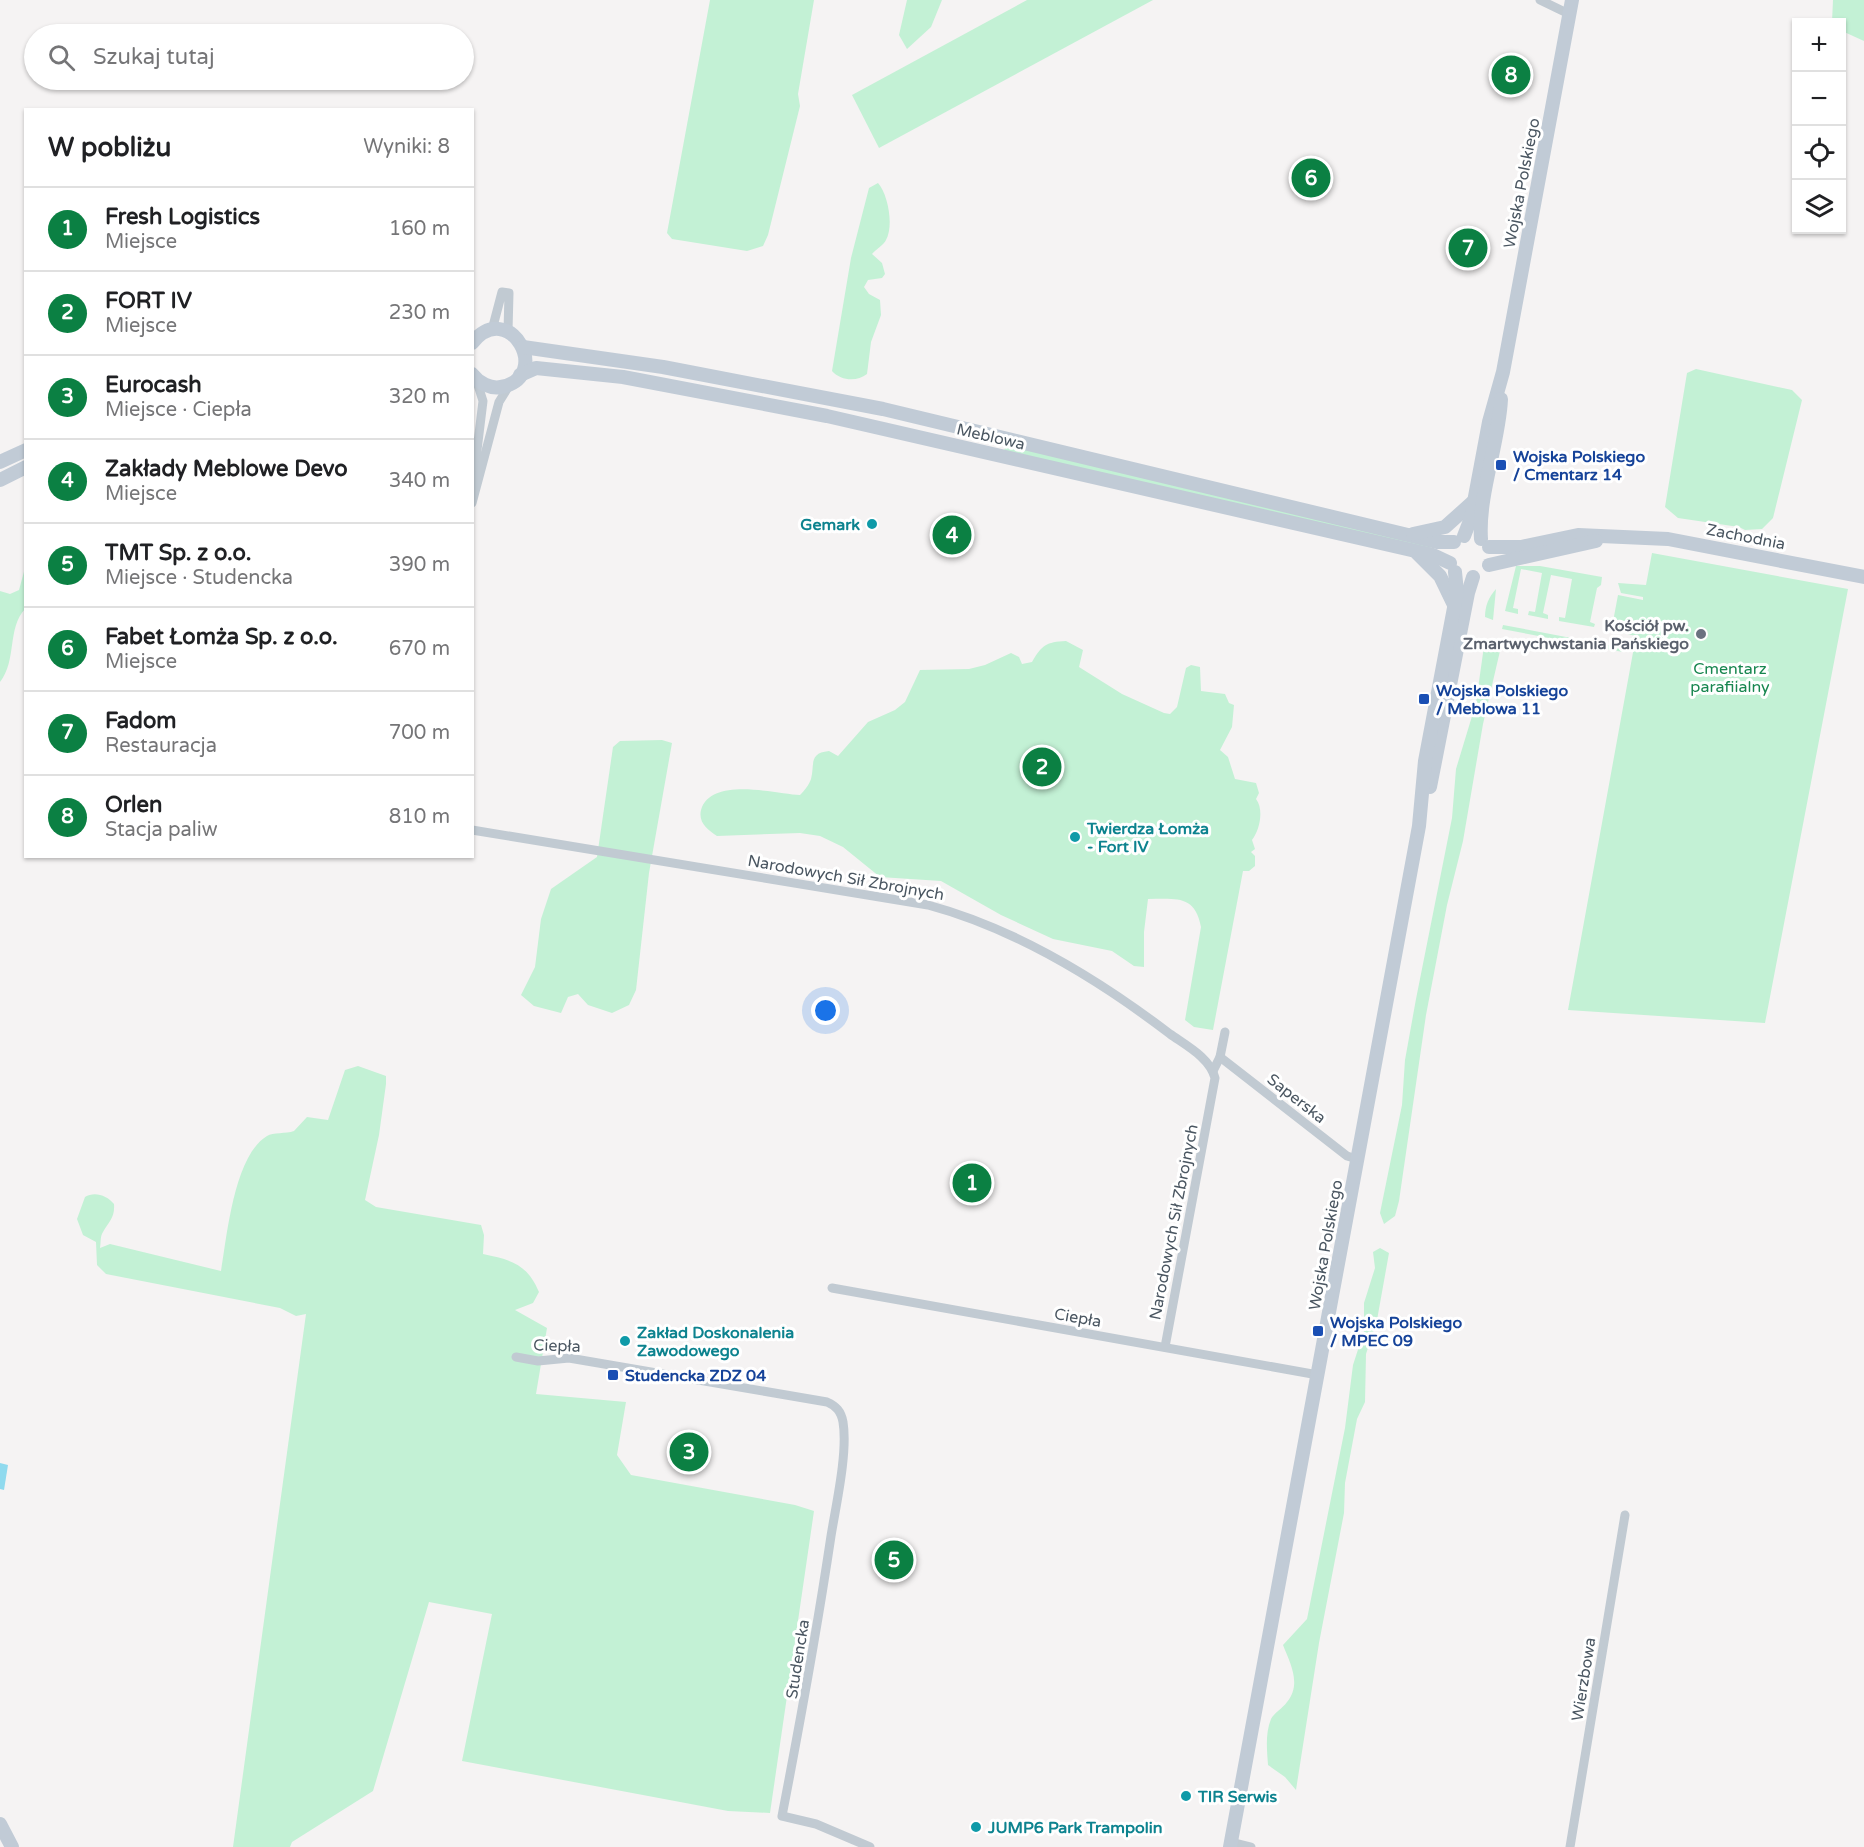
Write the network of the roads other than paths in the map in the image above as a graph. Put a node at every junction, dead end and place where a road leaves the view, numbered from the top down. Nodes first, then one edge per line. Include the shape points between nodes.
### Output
1 (1540, 0) edge
2 (1571, 7) edge
3 (492, 330) junction
4 (508, 332) junction
5 (474, 341) edge
6 (523, 347) junction
7 (1503, 372) junction
8 (474, 375) edge
9 (515, 380) junction
10 (24, 451) edge
11 (0, 462) edge
12 (24, 468) edge
13 (474, 469) edge
14 (0, 480) edge
15 (474, 496) edge
16 (1474, 501) junction
17 (1411, 534) junction
18 (1621, 536) junction
19 (1459, 539) junction
20 (1485, 543) junction
21 (1415, 552) junction
22 (1489, 565) junction
23 (1452, 567) junction
24 (1473, 577) junction
25 (1864, 577) edge
26 (1455, 607) junction
27 (1419, 826) junction
28 (474, 830) edge
29 (1225, 1032) dead end
30 (1220, 1057) junction
31 (1213, 1071) junction
32 (1357, 1159) junction
33 (832, 1288) dead end
34 (1165, 1347) junction
35 (516, 1357) dead end
36 (1318, 1375) junction
37 (841, 1413) joint
38 (1625, 1515) dead end
39 (0, 1824) edge
40 (1230, 1845) edge
41 (12, 1847) edge
42 (870, 1847) edge
43 (1251, 1847) edge
44 (1570, 1847) edge

1 - 2 street
2 - 7 main road, Wojska Polskiego
3 - 4 main road
3 - 4 street via 506,293
3 - 5 main road
4 - 6 main road
6 - 9 main road via 526,359
6 - 17 main road, Meblowa via 663,367 883,410
7 - 16 main road, Wojska Polskiego
7 - 20 main road, Wojska Polskiego via 1500,418 1481,520
8 - 9 main road, Meblowa via 496,387
8 - 13 street via 483,401
9 - 15 street via 499,402
9 - 21 main road, Meblowa via 536,368 623,378 827,416
10 - 11 main road
12 - 14 main road
16 - 17 main road via 1445,526
16 - 19 main road, Wojska Polskiego
17 - 19 main road, Meblowa via 1437,543
18 - 20 main road, Zachodnia via 1578,535 1521,547
18 - 22 main road, Zachodnia
18 - 25 main road, Zachodnia via 1713,546
19 - 20 main road
19 - 23 main road via 1450,550
20 - 22 main road
21 - 23 main road, Meblowa via 1441,557
21 - 26 main road via 1440,576
22 - 24 main road
23 - 24 main road via 1464,577
23 - 26 main road, Wojska Polskiego via 1458,586
24 - 27 main road, Wojska Polskiego
26 - 27 main road, Wojska Polskiego via 1425,762
27 - 32 main road, Wojska Polskiego
28 - 31 street, Narodowych Sił Zbrojnych via 891,897 948,910 1098,981 1206,1061
29 - 30 street
30 - 31 street
30 - 32 street, Saperska via 1347,1156
31 - 34 street, Narodowych Sił Zbrojnych via 1214,1087
32 - 36 main road, Wojska Polskiego
33 - 34 street, Ciepła
34 - 36 street, Ciepła
35 - 37 street, Ciepła via 538,1361 569,1358 826,1402
36 - 40 main road, Wojska Polskiego
37 - 42 street, Studencka via 844,1429 839,1484 782,1816 816,1824
38 - 44 street, Wierzbowa
39 - 41 main road
40 - 43 street

